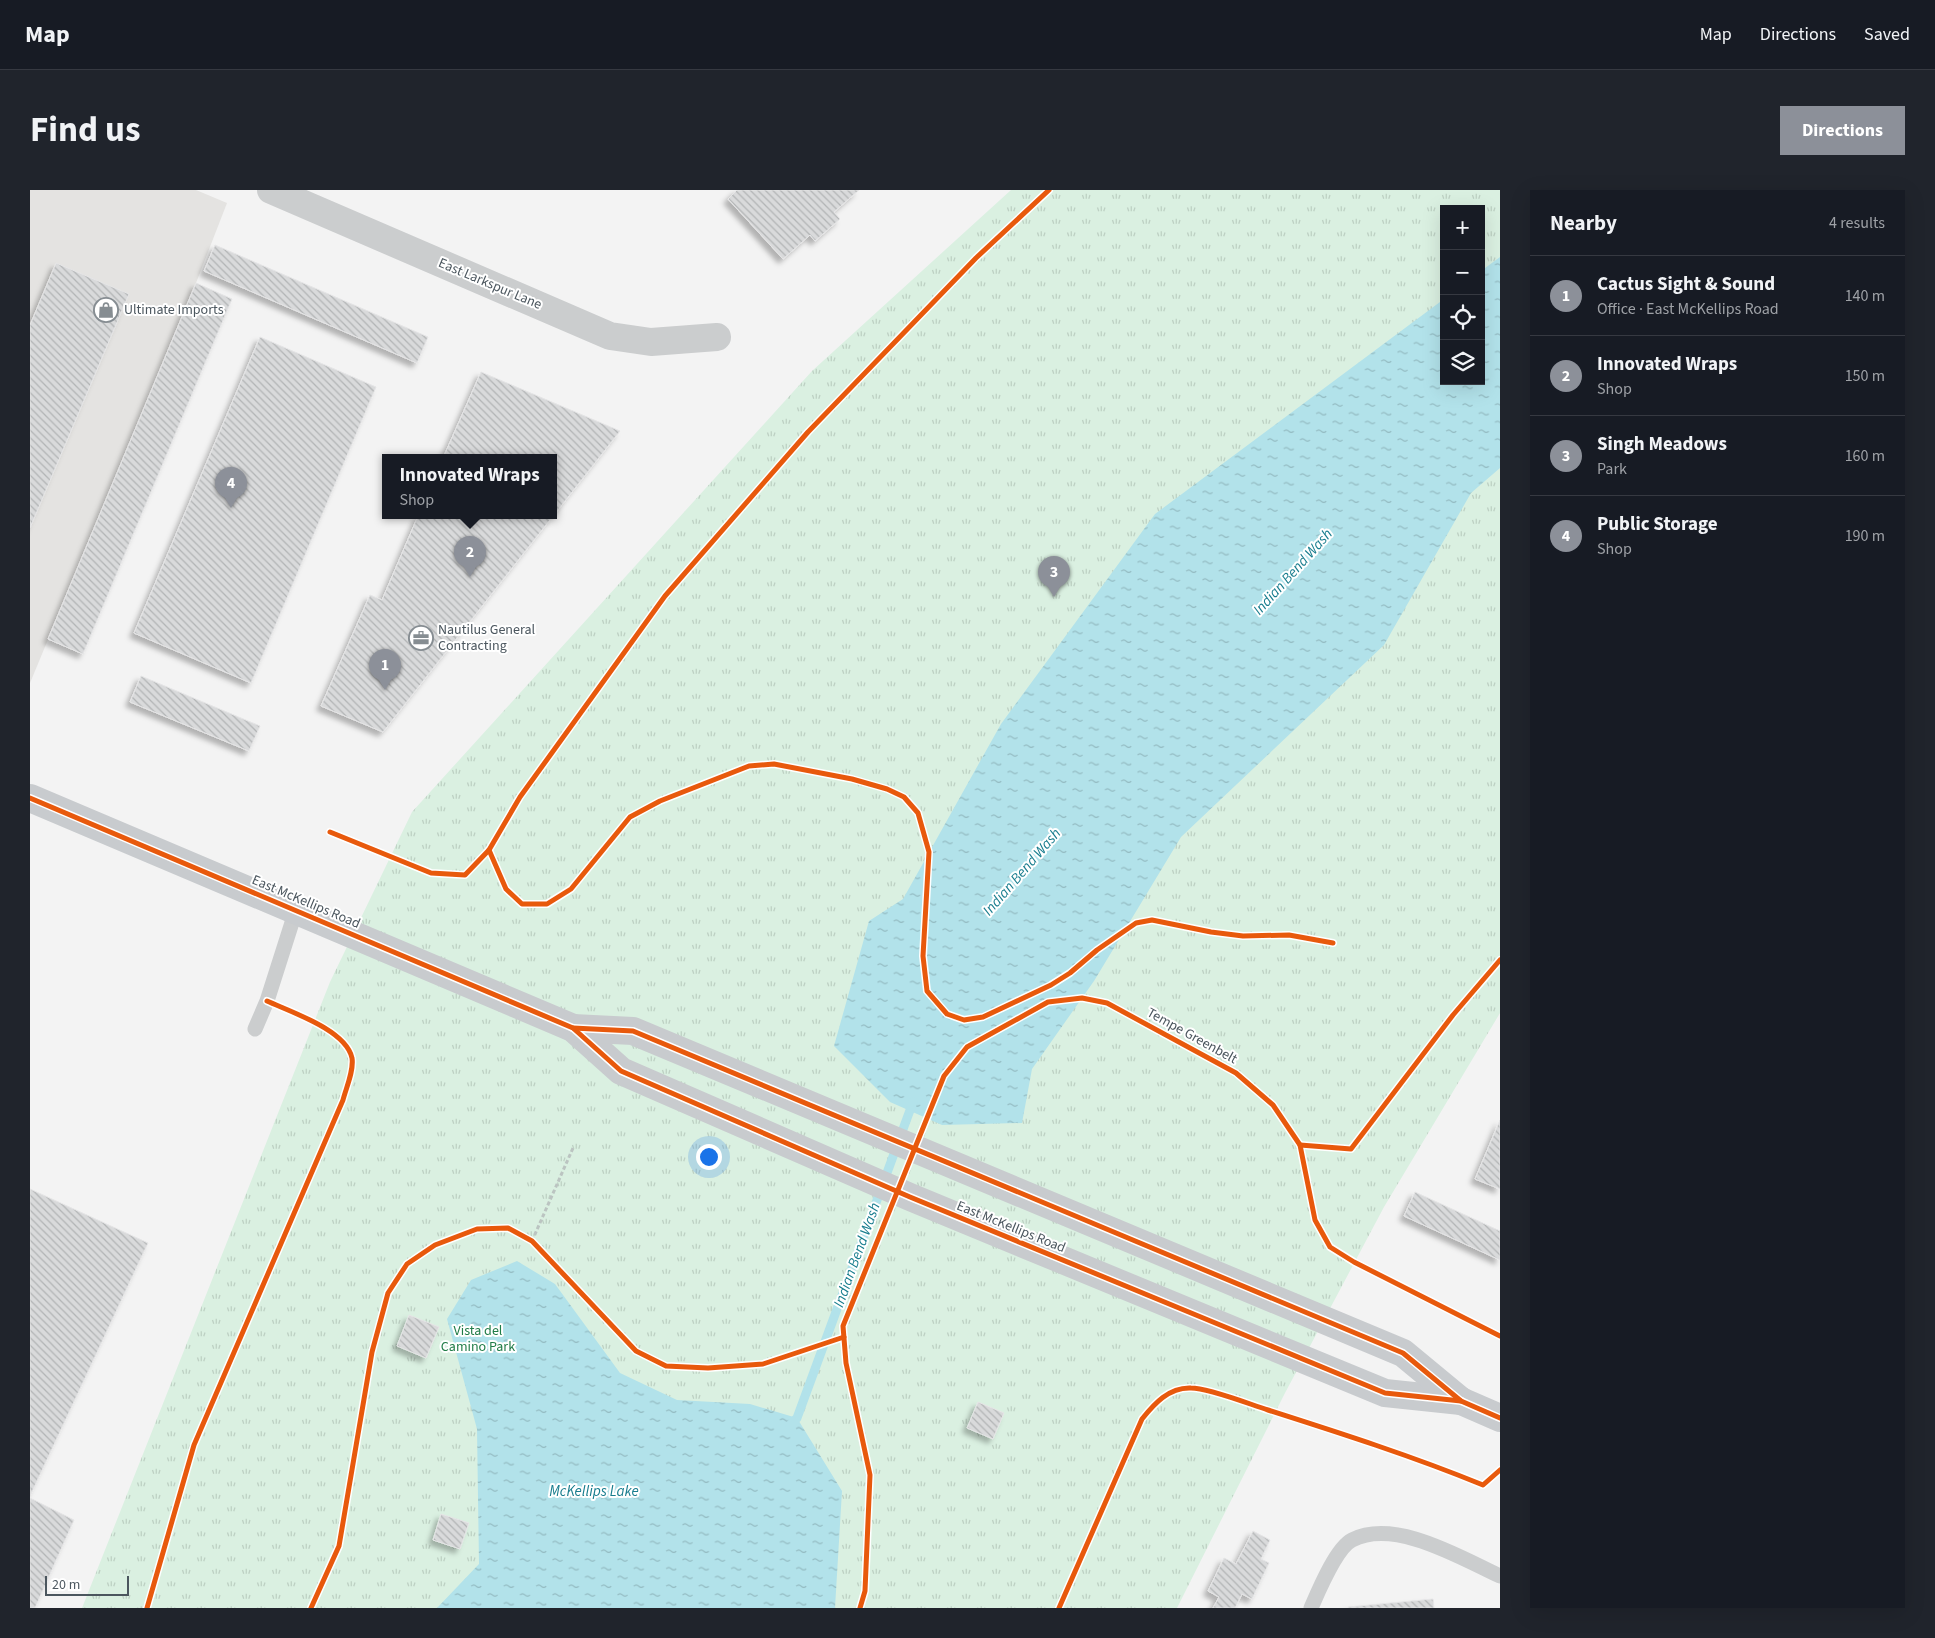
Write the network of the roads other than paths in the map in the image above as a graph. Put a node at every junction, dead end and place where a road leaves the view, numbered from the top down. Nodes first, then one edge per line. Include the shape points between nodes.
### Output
1 (271, 190) edge
2 (717, 337) dead end
3 (30, 798) edge
4 (296, 910) junction
5 (573, 1028) junction
6 (256, 1030) dead end
7 (1461, 1401) junction
8 (1500, 1418) edge
9 (1500, 1576) edge
10 (1311, 1608) edge

1 - 2 street, East Larkspur Lane via 610,336 651,342
3 - 4 main road, East McKellips Road
4 - 5 main road, East McKellips Road
4 - 6 lane
5 - 7 main road, East McKellips Road via 621,1071 910,1197 1385,1393
5 - 7 main road, East McKellips Road via 633,1031 875,1131 1403,1353
7 - 8 main road, East McKellips Road
9 - 10 lane via 1418,1539 1379,1534 1351,1540 1331,1564

